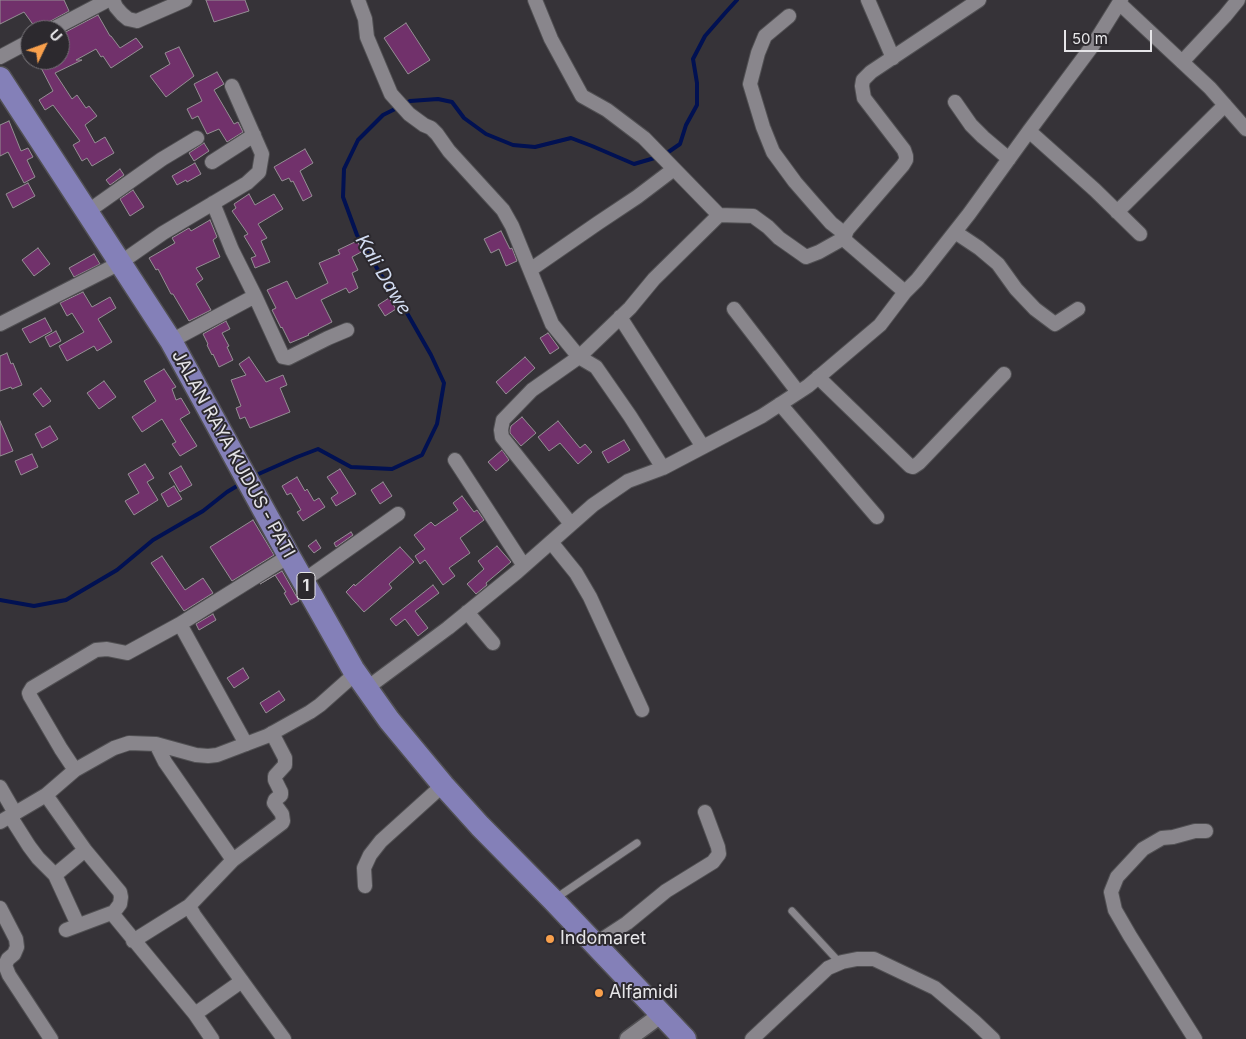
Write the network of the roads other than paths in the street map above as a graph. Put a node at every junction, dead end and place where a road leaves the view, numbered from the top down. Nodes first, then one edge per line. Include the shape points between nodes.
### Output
1 (108, 0) edge
2 (112, 0) edge
3 (184, 0) edge
4 (358, 0) edge
5 (535, 0) edge
6 (868, 0) edge
7 (979, 0) edge
8 (1238, 0) edge
9 (1120, 1) edge
10 (789, 16) dead end
11 (70, 20) edge
12 (20, 46) edge
13 (0, 57) edge
14 (893, 58) junction
15 (1182, 62) junction
16 (232, 86) dead end
17 (5, 90) edge
18 (955, 102) dead end
19 (1225, 105) junction
20 (1246, 129) edge
21 (1029, 131) junction
22 (254, 135) junction
23 (197, 138) dead end
24 (1009, 159) junction
25 (212, 162) dead end
26 (674, 169) junction
27 (213, 203) junction
28 (87, 212) junction
29 (1117, 212) junction
30 (718, 215) junction
31 (955, 232) junction
32 (1140, 234) dead end
33 (845, 236) junction
34 (120, 263) junction
35 (530, 270) junction
36 (904, 292) junction
37 (255, 296) junction
38 (734, 309) dead end
39 (1078, 309) dead end
40 (620, 317) junction
41 (0, 324) edge
42 (347, 330) dead end
43 (171, 341) junction
44 (579, 357) junction
45 (1004, 374) dead end
46 (818, 377) junction
47 (798, 392) junction
48 (780, 404) junction
49 (703, 447) junction
50 (455, 460) dead end
51 (663, 468) junction
52 (398, 514) dead end
53 (878, 517) dead end
54 (571, 524) junction
55 (550, 542) junction
56 (289, 556) junction
57 (524, 566) junction
58 (303, 581) junction
59 (467, 612) junction
60 (180, 624) junction
61 (492, 643) dead end
62 (362, 680) junction
63 (642, 710) dead end
64 (272, 733) junction
65 (156, 744) junction
66 (246, 744) junction
67 (75, 770) junction
68 (443, 785) junction
69 (0, 787) edge
70 (46, 795) junction
71 (705, 812) dead end
72 (8, 817) edge
73 (1206, 831) dead end
74 (637, 843) dead end
75 (85, 850) junction
76 (233, 860) junction
77 (55, 875) junction
78 (365, 886) dead end
79 (553, 900) junction
80 (189, 906) junction
81 (0, 908) edge
82 (792, 911) dead end
83 (114, 912) junction
84 (134, 941) junction
85 (595, 944) junction
86 (840, 963) junction
87 (242, 981) junction
88 (195, 1014) junction
89 (662, 1014) junction
90 (52, 1039) edge
91 (212, 1039) edge
92 (284, 1039) edge
93 (628, 1039) edge
94 (685, 1039) edge
95 (752, 1039) edge
96 (993, 1039) edge
97 (1196, 1039) edge

1 - 11 street
2 - 3 street via 122,14 137,21
4 - 35 street via 367,37 391,94 409,114 436,134 503,210
5 - 26 street via 551,39 582,96 644,138
6 - 14 street
7 - 14 street
8 - 15 street
9 - 15 street
9 - 21 street via 1094,45
10 - 33 street via 765,36 750,84 774,152 795,182
12 - 13 street
14 - 33 street via 871,72 862,86 864,98 904,150 906,160 857,217
15 - 19 street
16 - 22 street
17 - 28 highway, JALAN RAYA KUDUS - PATI / 1
18 - 24 street via 971,125
19 - 20 street
19 - 29 street
21 - 24 street
21 - 29 street
22 - 25 street
22 - 27 street via 262,154 259,172
23 - 28 street
24 - 31 street
26 - 30 street
26 - 35 street
27 - 34 street
27 - 37 street
28 - 34 highway, JALAN RAYA KUDUS - PATI / 1
29 - 32 street
30 - 33 street via 753,216 806,257
30 - 40 street
31 - 36 street
31 - 39 street via 998,264 1035,310 1055,324
33 - 36 street via 847,242
34 - 41 street
34 - 43 highway, JALAN RAYA KUDUS - PATI / 1
35 - 44 street via 552,324
36 - 46 street via 880,325
37 - 42 street via 283,357 288,358
37 - 43 street
38 - 47 street
40 - 44 street
40 - 49 street
43 - 56 highway, JALAN RAYA KUDUS - PATI / 1
44 - 51 street via 596,367
44 - 54 street via 532,390 503,420 501,430 502,437
45 - 46 street via 913,467
46 - 47 street
47 - 48 street
48 - 49 street
48 - 53 street
49 - 51 street
50 - 57 street
51 - 54 street via 628,481
52 - 58 street
54 - 55 street
55 - 57 street
55 - 63 street via 576,573 590,597
56 - 58 highway, JALAN RAYA KUDUS - PATI / 1
56 - 60 street
57 - 59 street
58 - 62 highway, JALAN RAYA KUDUS - PATI / 1
59 - 61 street
59 - 62 street
60 - 66 street
60 - 67 street via 127,653 96,650 30,690 30,696
62 - 64 street
62 - 68 highway, JALAN RAYA KUDUS - PATI / 1 via 389,720
64 - 66 street
64 - 76 street via 285,758 285,765 275,776 282,792 274,803 283,821
65 - 66 street via 196,755 217,756
65 - 67 street via 129,743
65 - 76 street
67 - 70 street
68 - 78 street via 370,855 364,868
68 - 79 highway, JALAN RAYA KUDUS - PATI / 1
69 - 72 street
70 - 72 street
70 - 75 street
71 - 85 street via 718,847 719,854 713,862 666,890 627,923
72 - 77 street via 38,858
73 - 97 street via 1162,838 1143,848 1117,877 1111,892 1115,910 1130,936
74 - 79 lane
75 - 77 street
75 - 83 street via 120,892 120,904
76 - 80 street
77 - 83 street via 72,927
79 - 85 highway, JALAN RAYA KUDUS - PATI / 1
80 - 84 street
80 - 87 street
81 - 90 street via 17,947 5,965
82 - 86 lane
83 - 84 street
84 - 88 street
85 - 89 highway, JALAN RAYA KUDUS - PATI / 1
86 - 95 street via 828,968
86 - 96 street via 874,960 934,988
87 - 88 street
87 - 92 street
88 - 91 street
89 - 93 street
89 - 94 highway, JALAN RAYA KUDUS - PATI / 1

